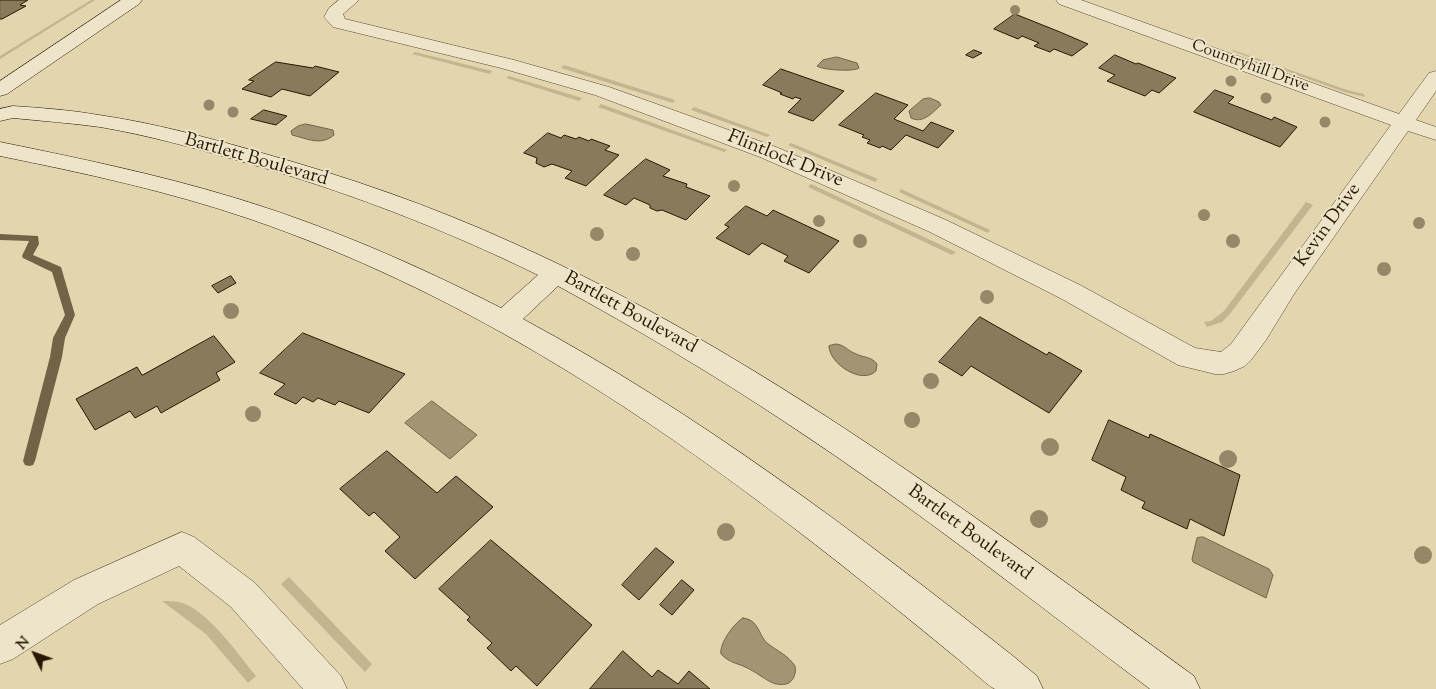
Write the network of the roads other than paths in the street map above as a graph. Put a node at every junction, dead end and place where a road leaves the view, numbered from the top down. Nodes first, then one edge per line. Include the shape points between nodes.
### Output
1 (133, 0) edge
2 (350, 0) edge
3 (1065, 0) edge
4 (1436, 77) edge
5 (0, 90) edge
6 (0, 115) edge
7 (1404, 123) junction
8 (1436, 134) edge
9 (0, 149) edge
10 (556, 273) junction
11 (503, 322) junction
12 (1215, 362) joint
13 (0, 646) edge
14 (328, 689) edge
15 (1024, 689) edge
16 (1181, 689) edge

1 - 5 street
2 - 12 street, Flintlock Drive via 333,16 339,23 478,56 602,92 768,152 938,226 1071,292 1188,357
3 - 7 street, Countryhill Drive
4 - 7 street, Kevin Drive
6 - 10 street, Bartlett Boulevard via 13,112 109,122 262,159 395,204
7 - 8 street, Countryhill Drive
7 - 12 street, Kevin Drive via 1241,352 1235,358
9 - 11 street via 160,184 294,226 386,264
10 - 11 street
10 - 16 street, Bartlett Boulevard via 668,334 801,415 960,526
11 - 15 street via 629,393 752,477
13 - 14 street via 86,592 182,548 243,595

